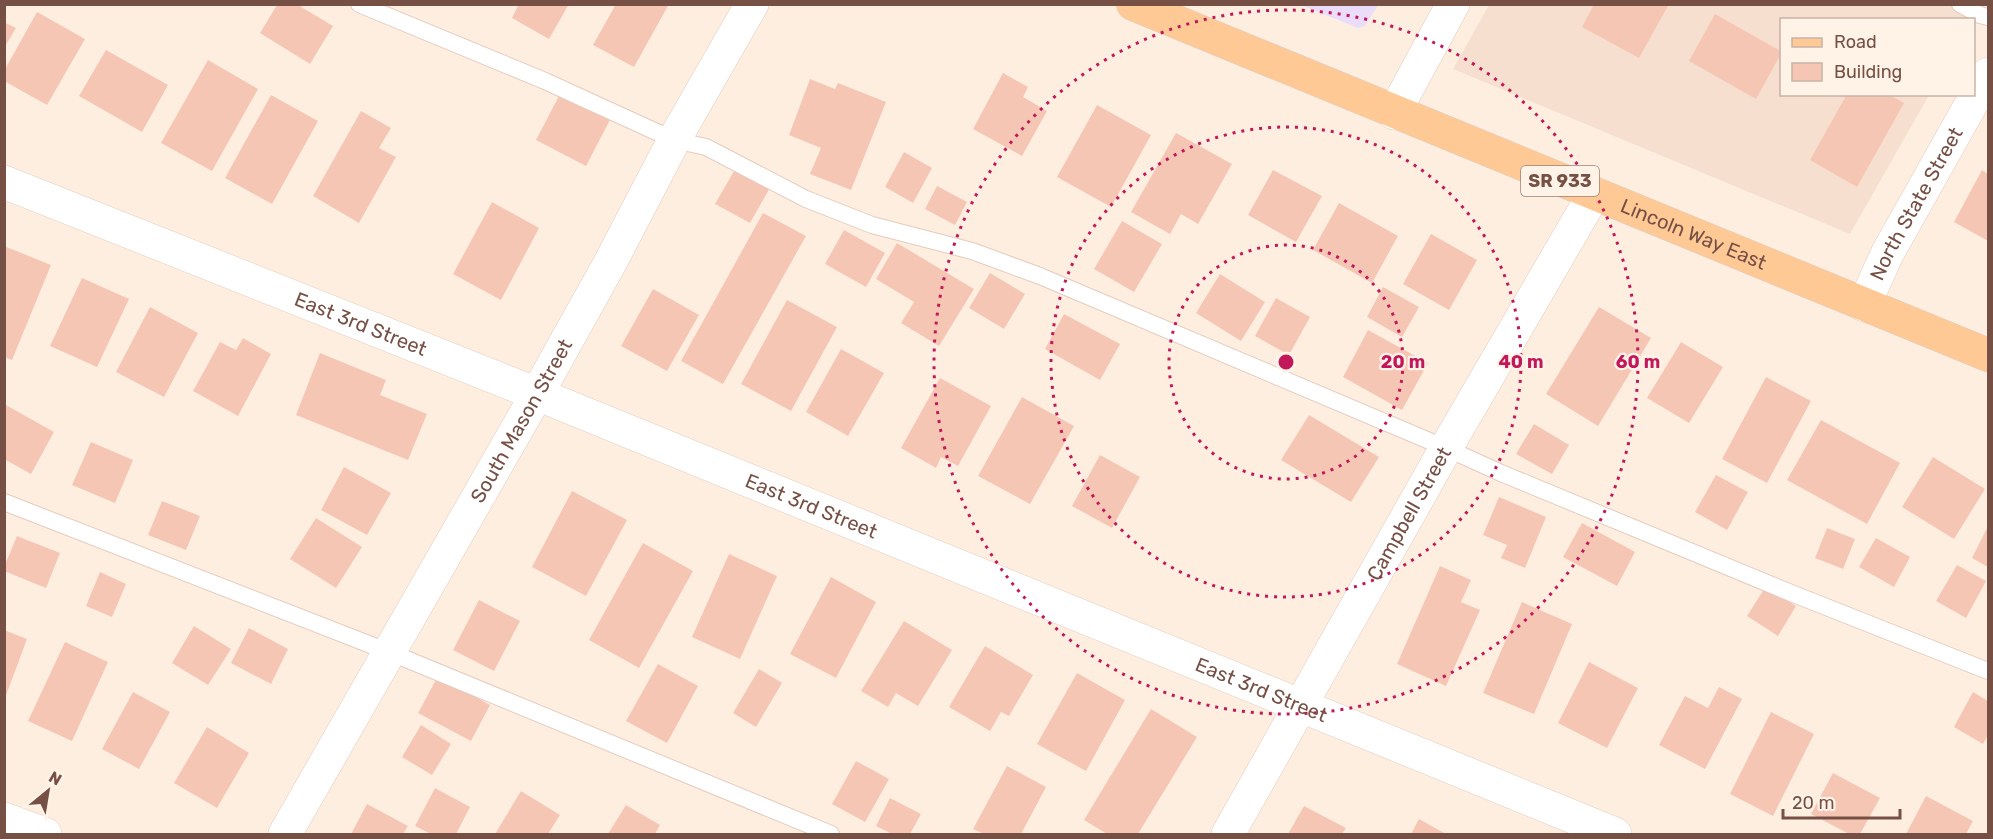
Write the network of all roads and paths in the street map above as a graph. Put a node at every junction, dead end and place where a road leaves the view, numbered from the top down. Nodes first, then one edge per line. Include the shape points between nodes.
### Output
1 (359, 4) edge
2 (752, 4) edge
3 (1133, 4) edge
4 (1453, 4) edge
5 (1960, 4) edge
6 (1989, 17) edge
7 (1989, 74) edge
8 (1394, 113) junction
9 (674, 140) junction
10 (4, 182) edge
11 (1594, 195) junction
12 (1864, 305) junction
13 (1989, 355) edge
14 (537, 394) junction
15 (1446, 448) junction
16 (4, 502) edge
17 (388, 652) junction
18 (1989, 671) edge
19 (1301, 706) junction
20 (4, 819) edge
21 (45, 834) edge
22 (285, 834) edge
23 (831, 834) edge
24 (1228, 834) edge
25 (1615, 834) edge

1 - 9 lane via 545,81
2 - 9 street, South Mason Street
3 - 8 main road, Lincoln Way East / SR 933
4 - 8 street
5 - 6 lane
7 - 12 street, North State Street via 1887,254
8 - 11 main road, Lincoln Way East / SR 933
9 - 14 street, South Mason Street
9 - 15 lane via 706,147 806,199 872,225 972,251 1040,276
10 - 14 street, East 3rd Street
11 - 12 main road, Lincoln Way East / SR 933
11 - 15 street, Campbell Street
12 - 13 main road, Lincoln Way East / SR 933
14 - 17 street, South Mason Street
14 - 19 street, East 3rd Street
15 - 18 lane via 1683,549
15 - 19 street, Campbell Street
16 - 17 lane
17 - 22 street, South Mason Street
17 - 23 lane
19 - 24 street, Campbell Street
19 - 25 street, East 3rd Street
20 - 21 street

